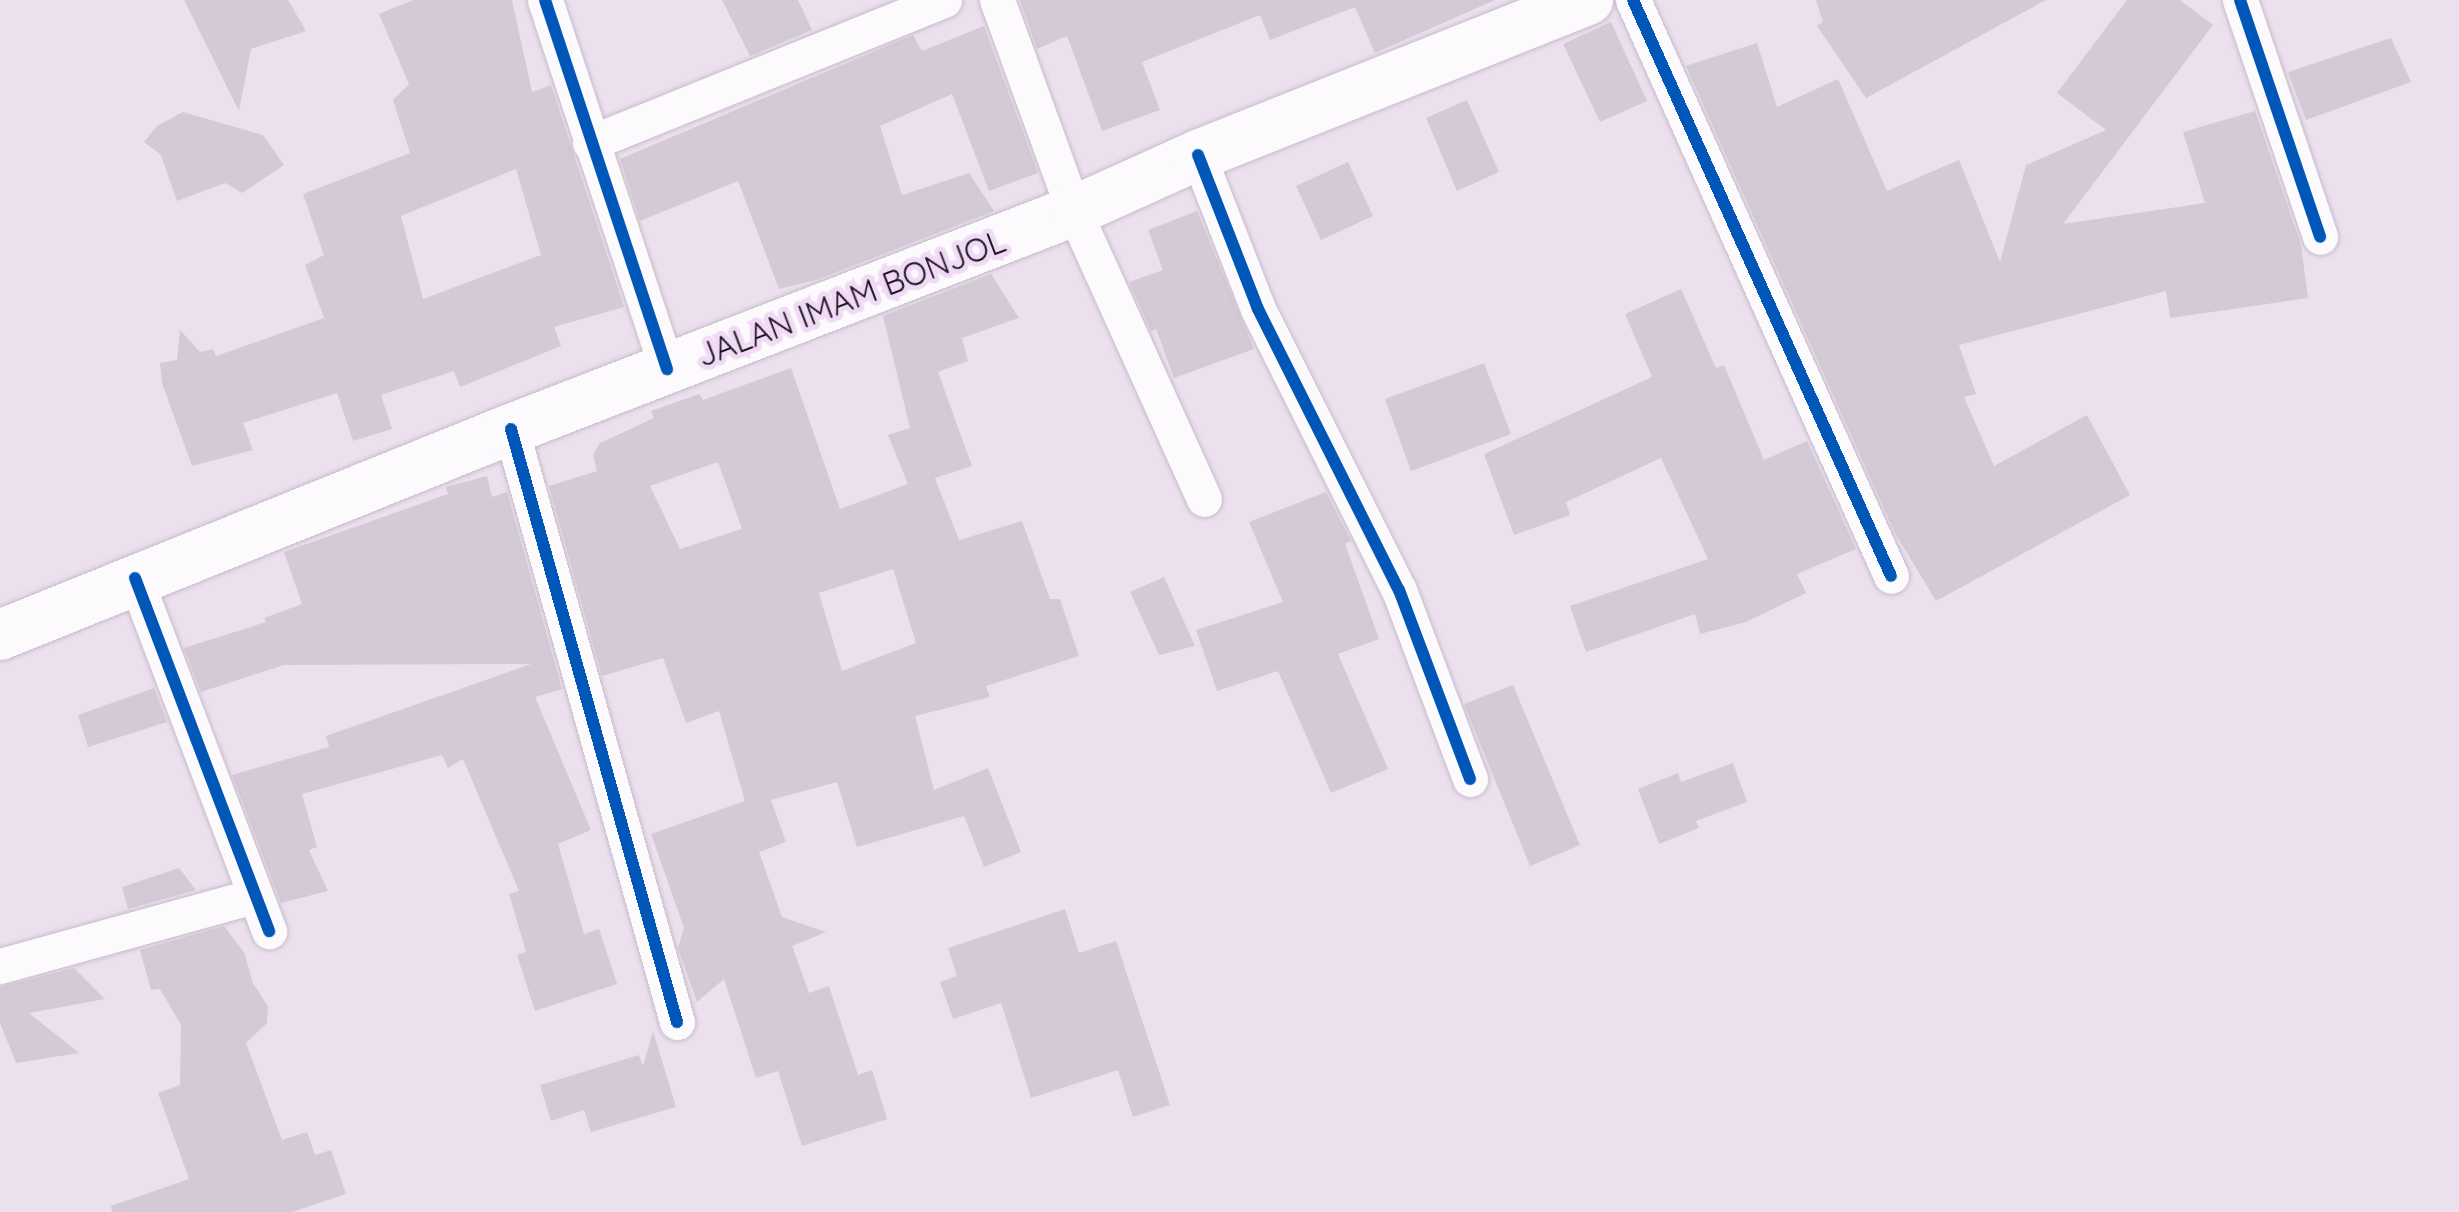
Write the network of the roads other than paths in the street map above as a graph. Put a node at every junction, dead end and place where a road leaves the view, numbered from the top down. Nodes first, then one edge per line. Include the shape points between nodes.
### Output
1 (545, 0) edge
2 (944, 0) edge
3 (997, 0) edge
4 (1588, 0) edge
5 (1634, 0) edge
6 (2240, 0) edge
7 (590, 143) junction
8 (1198, 155) junction
9 (1074, 211) junction
10 (2320, 237) dead end
11 (667, 369) junction
12 (511, 429) junction
13 (1204, 499) dead end
14 (1891, 576) dead end
15 (135, 578) junction
16 (0, 635) edge
17 (1470, 779) dead end
18 (254, 896) junction
19 (269, 930) dead end
20 (0, 966) edge
21 (677, 1022) dead end

1 - 7 street
2 - 7 street
3 - 9 street
4 - 8 main road, JALAN IMAM BONJOL
5 - 14 street
6 - 10 street
7 - 11 street
8 - 9 main road, JALAN IMAM BONJOL
8 - 17 street via 1258,309 1400,590
9 - 11 main road, JALAN IMAM BONJOL
9 - 13 street
11 - 12 main road, JALAN IMAM BONJOL
12 - 15 main road, JALAN IMAM BONJOL
12 - 21 street
15 - 16 main road, JALAN IMAM BONJOL
15 - 18 street
18 - 19 street
18 - 20 street

